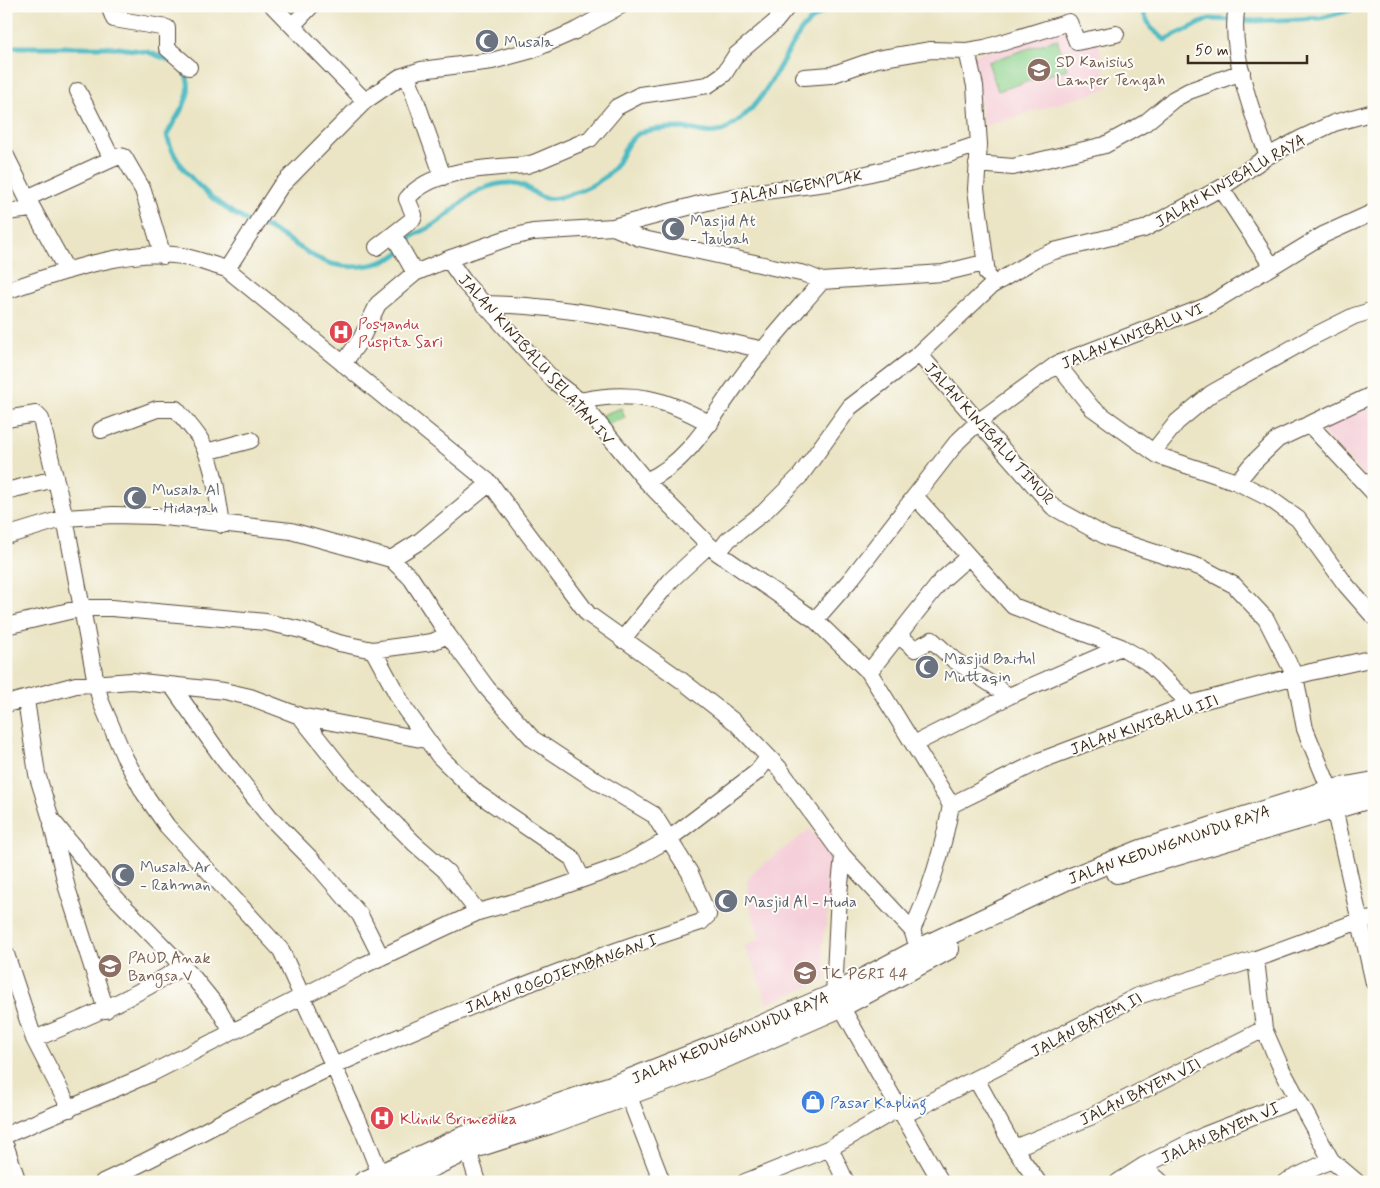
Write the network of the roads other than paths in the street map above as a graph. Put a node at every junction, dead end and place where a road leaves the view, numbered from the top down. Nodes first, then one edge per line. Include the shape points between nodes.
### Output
1 (109, 6) edge
2 (273, 6) edge
3 (311, 6) edge
4 (620, 6) edge
5 (788, 6) edge
6 (1236, 8) edge
7 (293, 25) junction
8 (1116, 34) dead end
9 (967, 51) junction
10 (189, 67) dead end
11 (1242, 72) junction
12 (407, 75) junction
13 (804, 77) dead end
14 (78, 91) dead end
15 (365, 101) junction
16 (1374, 112) edge
17 (979, 144) junction
18 (6, 156) edge
19 (1268, 156) junction
20 (112, 159) junction
21 (977, 164) junction
22 (443, 177) junction
23 (1221, 188) junction
24 (29, 204) junction
25 (6, 212) edge
26 (1374, 212) edge
27 (613, 227) junction
28 (394, 236) junction
29 (378, 247) dead end
30 (163, 256) junction
31 (448, 259) junction
32 (984, 263) junction
33 (1271, 265) junction
34 (227, 268) junction
35 (67, 271) junction
36 (415, 273) junction
37 (822, 280) junction
38 (991, 286) junction
39 (6, 291) edge
40 (483, 304) junction
41 (1374, 310) edge
42 (764, 350) junction
43 (919, 354) junction
44 (343, 364) junction
45 (1057, 364) junction
46 (1374, 394) edge
47 (580, 402) junction
48 (6, 419) edge
49 (979, 421) junction
50 (710, 424) junction
51 (1309, 424) junction
52 (101, 430) dead end
53 (251, 440) dead end
54 (206, 452) junction
55 (1154, 452) junction
56 (55, 479) junction
57 (646, 481) junction
58 (490, 482) junction
59 (1237, 482) junction
60 (6, 491) edge
61 (1374, 493) edge
62 (915, 496) junction
63 (64, 518) junction
64 (222, 524) junction
65 (6, 536) edge
66 (713, 549) junction
67 (968, 557) junction
68 (391, 559) junction
69 (82, 608) junction
70 (1374, 616) edge
71 (815, 620) junction
72 (6, 626) edge
73 (448, 635) junction
74 (898, 635) junction
75 (622, 640) junction
76 (1121, 647) junction
77 (373, 650) junction
78 (1374, 658) edge
79 (869, 672) junction
80 (1296, 676) junction
81 (96, 683) junction
82 (172, 686) junction
83 (1008, 696) junction
84 (26, 700) junction
85 (6, 704) edge
86 (1190, 704) junction
87 (300, 716) junction
88 (426, 740) junction
89 (914, 744) junction
90 (768, 758) junction
91 (1374, 782) edge
92 (1374, 797) edge
93 (1332, 799) junction
94 (952, 805) junction
95 (50, 820) junction
96 (669, 839) junction
97 (843, 856) junction
98 (582, 879) junction
99 (478, 912) junction
100 (1366, 920) edge
101 (918, 947) junction
102 (6, 954) edge
103 (381, 957) junction
104 (1256, 959) junction
105 (183, 966) junction
106 (1374, 983) edge
107 (304, 996) junction
108 (837, 1000) junction
109 (106, 1010) junction
110 (1264, 1030) junction
111 (232, 1032) junction
112 (34, 1039) junction
113 (334, 1066) junction
114 (976, 1079) junction
115 (628, 1094) junction
116 (1297, 1099) junction
117 (70, 1109) junction
118 (901, 1112) junction
119 (6, 1135) edge
120 (6, 1147) edge
121 (830, 1148) junction
122 (1014, 1148) junction
123 (468, 1150) junction
124 (1331, 1160) junction
125 (1143, 1166) junction
126 (375, 1179) edge
127 (18, 1182) edge
128 (103, 1182) edge
129 (399, 1182) edge
130 (478, 1182) edge
131 (662, 1182) edge
132 (745, 1182) edge
133 (846, 1182) edge
134 (941, 1182) edge
135 (1038, 1182) edge
136 (1118, 1182) edge
137 (1161, 1182) edge
138 (1285, 1182) edge
139 (1358, 1182) edge

1 - 10 street via 114,19 167,28 167,48
2 - 7 street
3 - 7 street
4 - 12 street via 532,50 492,61 421,70
5 - 22 street via 775,22 736,54 724,74 708,85 631,99 617,107 590,139 536,162
6 - 11 street via 1235,33
7 - 15 street
8 - 9 street via 1077,42 1068,22
9 - 13 street via 930,50 877,59 831,75
9 - 17 street via 975,86
11 - 19 street
11 - 21 street via 1189,91 1145,123 1105,145 1013,167
12 - 15 street
12 - 22 street
14 - 20 street
15 - 34 street via 280,187
16 - 19 street, JALAN KINIBALU RAYA via 1334,124
17 - 21 street
17 - 27 street, JALAN NGEMPLAK via 834,182 758,192
18 - 24 street
19 - 23 street, JALAN KINIBALU RAYA
20 - 24 street
20 - 30 street via 124,157 143,190
21 - 32 street via 976,189
22 - 28 street via 409,196 413,219
23 - 33 street
23 - 38 street, JALAN KINIBALU RAYA via 1144,230 1054,251
24 - 25 street
24 - 35 street
26 - 33 street, JALAN KINIBALU VI via 1323,235
27 - 31 street, JALAN NGEMPLAK via 533,232
27 - 37 street, JALAN NGEMPLAK via 639,238
28 - 29 street
28 - 36 street
30 - 34 street via 181,256
30 - 35 street via 125,256
31 - 36 street, JALAN NGEMPLAK
31 - 40 street, JALAN KINIBALU SELATAN IV
32 - 37 street, JALAN NGEMPLAK via 943,273
32 - 38 street
33 - 45 street, JALAN KINIBALU VI via 1207,306
34 - 44 street
35 - 39 street
36 - 44 street, JALAN NGEMPLAK via 378,304 361,339
37 - 42 street
38 - 43 street, JALAN KINIBALU RAYA
40 - 42 street via 532,304 603,314
40 - 47 street, JALAN KINIBALU SELATAN IV via 555,382
41 - 55 street via 1314,336 1212,393 1177,422
42 - 50 street
43 - 49 street, JALAN KINIBALU TIMUR
43 - 66 street, JALAN KINIBALU RAYA via 850,407 800,476 764,512
44 - 58 street
45 - 49 street, JALAN KINIBALU VI
45 - 55 street via 1092,408
46 - 51 street
47 - 50 street via 598,397 659,400 684,409
47 - 57 street, JALAN KINIBALU SELATAN IV
48 - 56 street via 39,416
49 - 62 street, JALAN KINIBALU VI via 957,442
49 - 80 street, JALAN KINIBALU TIMUR via 1053,507 1107,538 1202,568 1234,584 1266,619
50 - 57 street via 684,454 658,476
51 - 59 street via 1278,439
51 - 61 street
52 - 54 street via 151,411 176,409
53 - 54 street
54 - 64 street
55 - 59 street
56 - 60 street
56 - 63 street
57 - 66 street, JALAN KINIBALU SELATAN IV
58 - 68 street via 420,541
58 - 75 street via 588,614
59 - 70 street via 1269,498 1298,519 1346,585
62 - 67 street
62 - 71 street, JALAN KINIBALU VI
63 - 64 street via 155,516
63 - 65 street
63 - 69 street
64 - 68 street via 291,531
66 - 71 street
66 - 75 street, JALAN KINIBALU RAYA via 671,580
67 - 74 street via 942,580
67 - 76 street via 1013,606
68 - 73 street via 411,578
69 - 72 street
69 - 77 street via 266,622 339,644
69 - 81 street
71 - 79 street
73 - 77 street via 432,642
73 - 96 street via 486,688 533,739 654,815
74 - 79 street
74 - 83 street via 915,649 932,640 954,660
75 - 90 street via 736,723
76 - 83 street
76 - 86 street via 1147,662
77 - 88 street via 383,673
78 - 80 street, JALAN KINIBALU III
79 - 89 street
80 - 86 street, JALAN KINIBALU III
80 - 93 street, JALAN KINIBALU TIMUR via 1305,729
81 - 82 street via 132,681
81 - 84 street via 76,685
81 - 107 street via 124,756 144,793 190,853 281,950
82 - 87 street via 250,697
82 - 103 street via 224,760 269,816 360,915
83 - 89 street
84 - 85 street
84 - 95 street via 38,774
86 - 94 street, JALAN KINIBALU III via 1042,760
87 - 88 street
87 - 99 street via 347,775 447,872
88 - 98 street via 477,792 572,858
89 - 94 street
90 - 96 street via 757,772
90 - 97 street via 779,768
91 - 93 main road, JALAN KEDUNGMUNDU RAYA
92 - 93 main road, JALAN KEDUNGMUNDU RAYA
93 - 100 street, JALAN KINIBALU TIMUR via 1352,880
93 - 101 main road, JALAN KEDUNGMUNDU RAYA via 1127,869 1002,921
94 - 101 street
95 - 105 street via 112,892
95 - 109 street via 67,888
96 - 98 street via 623,865
96 - 113 street, JALAN ROGOJEMBANGAN I via 690,873 708,915 705,920 619,948 475,1003
97 - 101 street
97 - 108 street
98 - 99 street
99 - 103 street
100 - 104 street, JALAN BAYEM II
100 - 106 street, JALAN KINIBALU TIMUR
101 - 108 main road, JALAN KEDUNGMUNDU RAYA
102 - 112 street
103 - 107 street
104 - 110 street
104 - 114 street, JALAN BAYEM II via 1138,996
105 - 109 street
105 - 111 street via 218,1008
107 - 111 street
107 - 113 street
108 - 115 main road, JALAN KEDUNGMUNDU RAYA via 704,1066
108 - 118 street
108 - 126 main road, JALAN KEDUNGMUNDU RAYA via 624,1082 460,1138
109 - 112 street
110 - 116 street
110 - 122 street, JALAN BAYEM VII via 1090,1117
111 - 117 street via 150,1074
112 - 117 street
113 - 126 street via 364,1132
113 - 128 street
114 - 118 street, JALAN BAYEM II
114 - 122 street
115 - 123 main road, JALAN KEDUNGMUNDU RAYA
115 - 131 street
116 - 124 street
116 - 125 street, JALAN BAYEM VI via 1205,1135
117 - 119 street
118 - 121 street, JALAN BAYEM II
118 - 134 street
120 - 127 street
121 - 132 street, JALAN BAYEM II
121 - 133 street
122 - 135 street
123 - 129 main road, JALAN KEDUNGMUNDU RAYA
123 - 130 street
124 - 138 street
124 - 139 street
125 - 136 street, JALAN BAYEM VI
125 - 137 street

